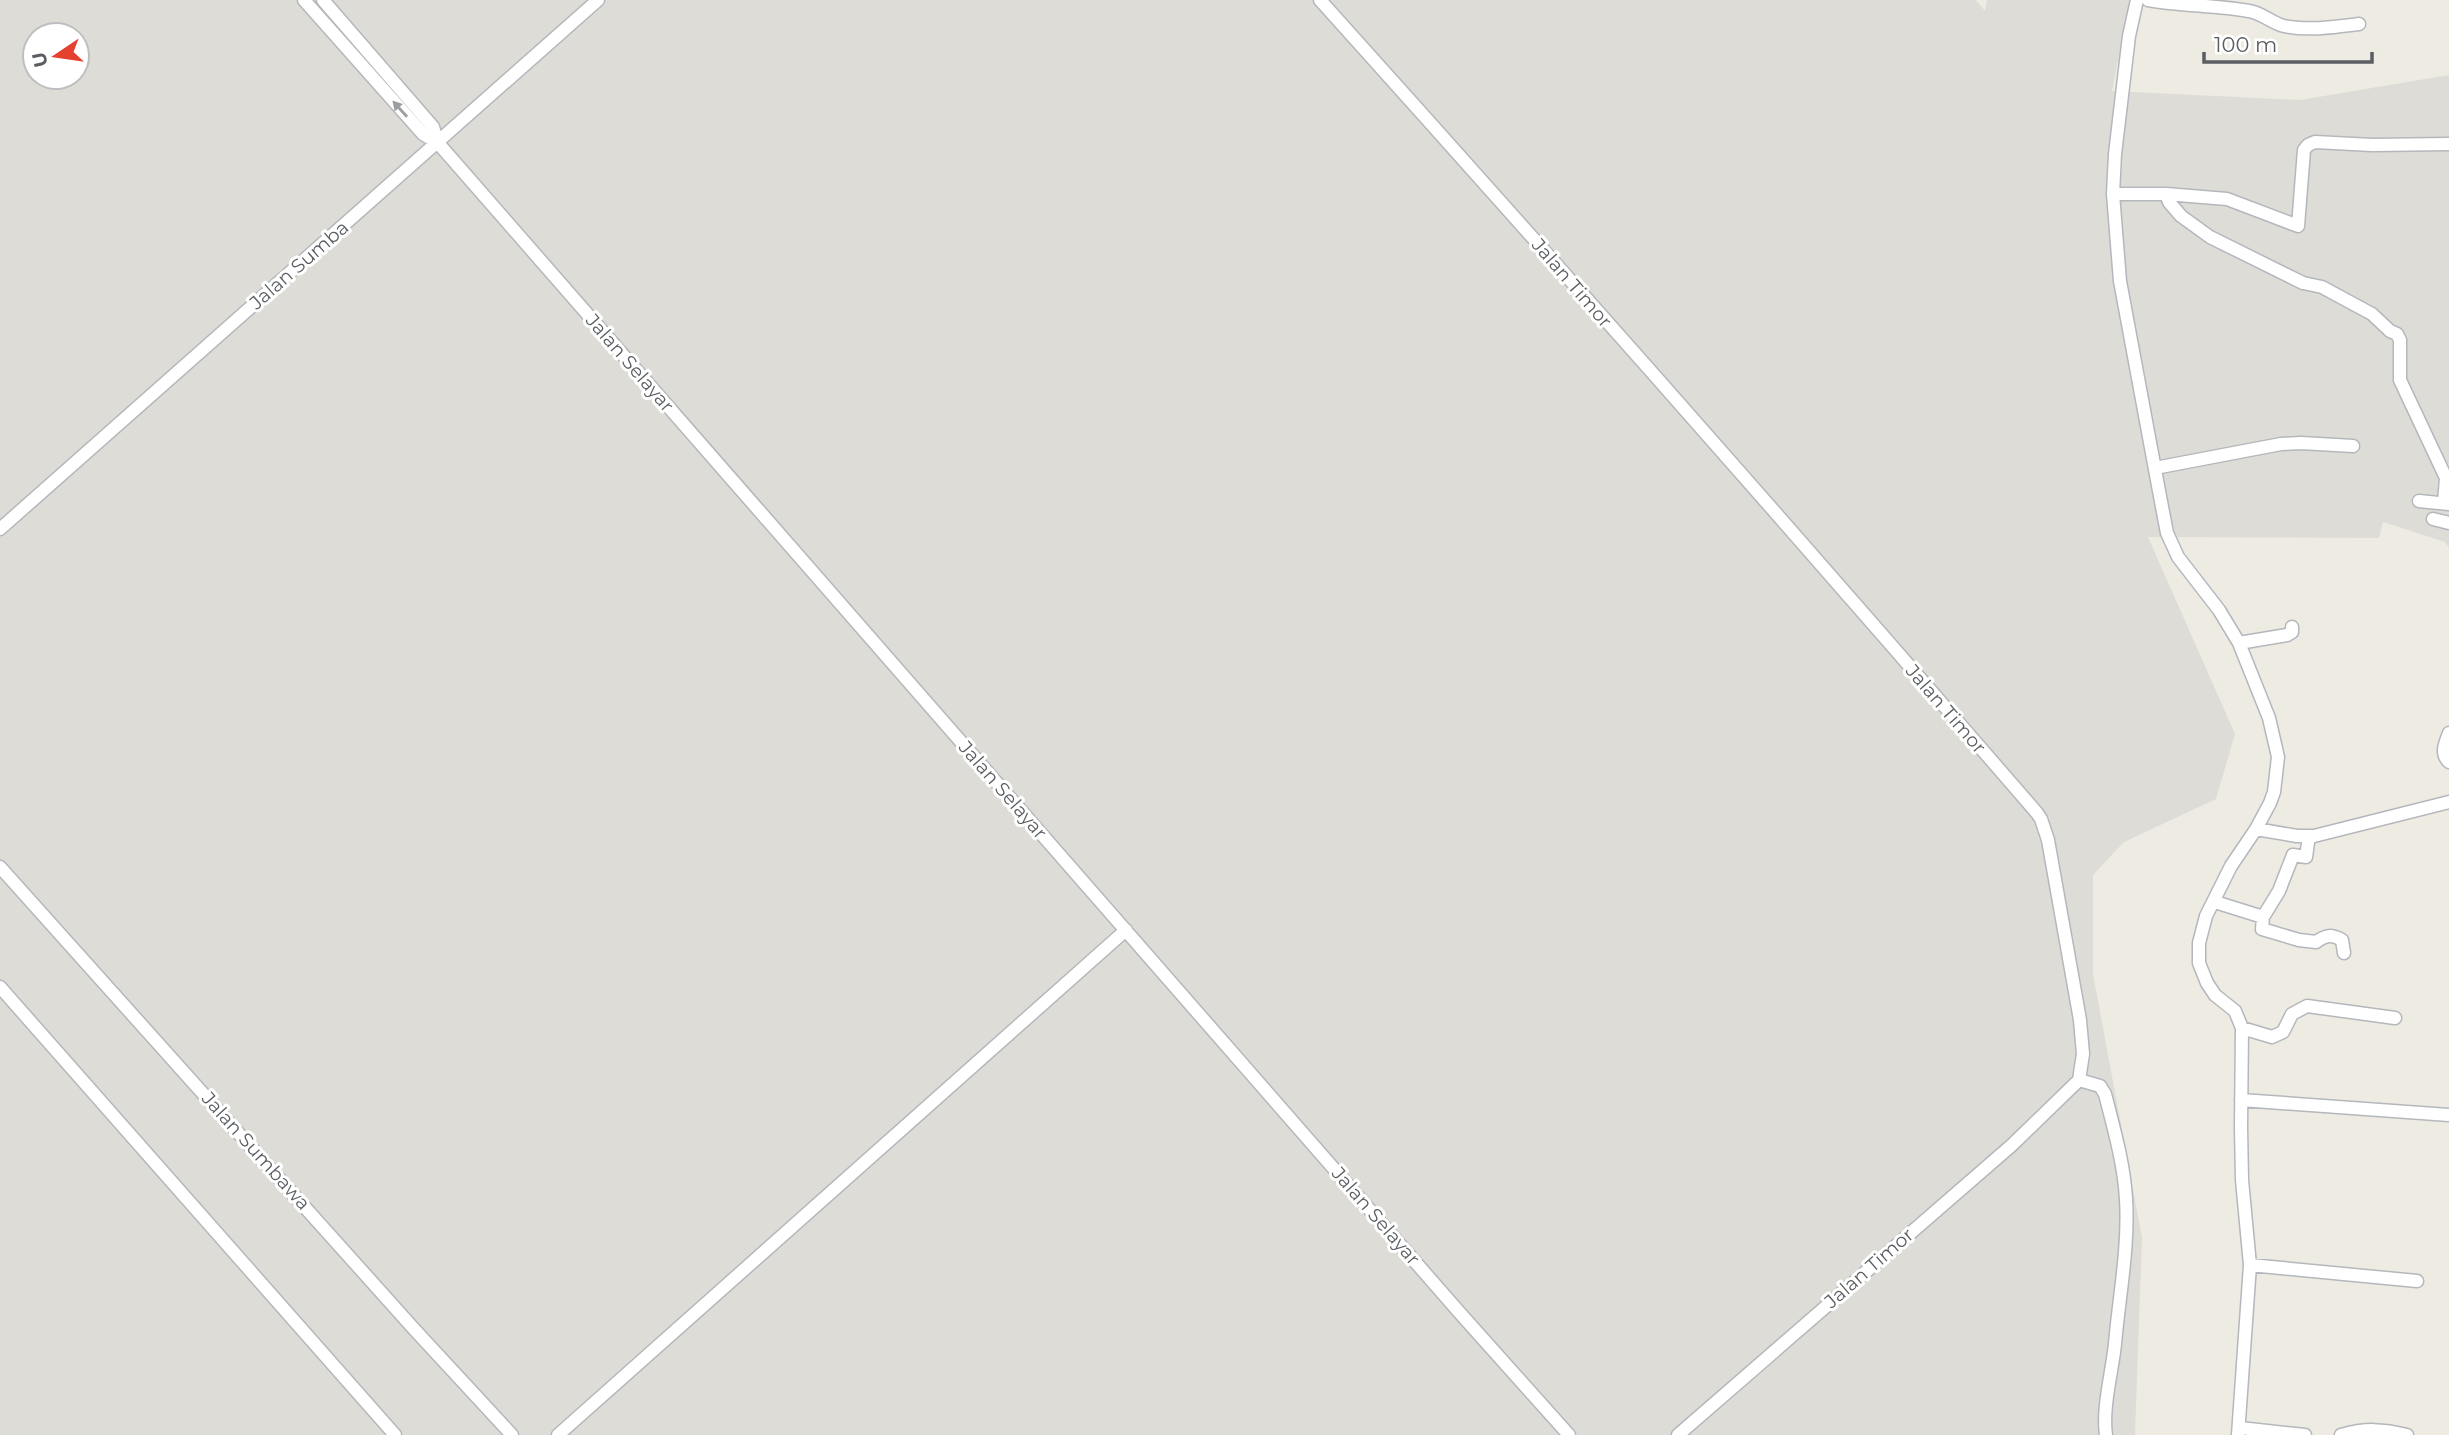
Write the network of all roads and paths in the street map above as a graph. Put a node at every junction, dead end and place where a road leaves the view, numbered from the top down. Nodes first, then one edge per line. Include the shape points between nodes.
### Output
1 (304, 0) edge
2 (323, 0) edge
3 (598, 0) edge
4 (1320, 0) edge
5 (2137, 0) edge
6 (2148, 0) edge
7 (2359, 24) dead end
8 (438, 143) junction
9 (2449, 144) edge
10 (2113, 194) junction
11 (2166, 194) junction
12 (2353, 446) dead end
13 (2155, 468) junction
14 (2419, 501) dead end
15 (2446, 504) edge
16 (2433, 519) dead end
17 (2449, 523) edge
18 (0, 529) edge
19 (2292, 627) dead end
20 (2239, 643) junction
21 (2449, 733) edge
22 (2449, 762) edge
23 (2449, 802) edge
24 (2256, 829) junction
25 (2309, 836) junction
26 (0, 867) edge
27 (2215, 902) junction
28 (2263, 917) junction
29 (1126, 930) junction
30 (2344, 953) dead end
31 (0, 987) edge
32 (2395, 1017) dead end
33 (2242, 1028) junction
34 (2079, 1080) junction
35 (2241, 1100) junction
36 (2449, 1115) edge
37 (2250, 1265) junction
38 (2417, 1281) dead end
39 (2239, 1432) edge
40 (395, 1435) edge
41 (512, 1435) edge
42 (558, 1435) edge
43 (1569, 1435) edge
44 (1678, 1435) edge
45 (2106, 1435) edge
46 (2305, 1435) edge
47 (2341, 1435) edge
48 (2407, 1435) edge

8 -> 1 street, Jalan Selayar via 423,134
2 - 8 street, Jalan Selayar via 433,127
3 - 8 street, Jalan Sumba
4 - 34 street, Jalan Timor via 2042,819 2080,1020 2083,1054
5 - 10 street via 2129,36
6 - 7 street via 2253,12 2292,27
8 - 18 street, Jalan Sumba
8 - 29 street, Jalan Selayar
9 - 11 street via 2308,145 2298,226 2227,199
10 - 11 street
10 - 13 street via 2120,281
11 - 15 street via 2181,216 2210,237 2353,303 2397,334 2400,380 2446,478
12 - 13 street via 2281,444
13 - 20 street via 2167,533 2178,557
14 - 15 street
16 - 17 street
19 - 20 street via 2287,635
20 - 24 street via 2269,718 2278,757 2274,792
21 - 22 street via 2443,748
23 - 25 street
24 - 25 street
24 - 27 street via 2231,866
25 - 28 street via 2306,857 2293,855
26 - 41 street, Jalan Sumbawa
27 - 28 street
27 - 33 street via 2200,931 2199,963 2207,983 2235,1011
28 - 30 street via 2262,929 2299,940 2316,942 2334,935 2342,940
29 - 42 street
29 - 43 street, Jalan Selayar
31 - 40 street
32 - 33 street via 2306,1006 2288,1018 2285,1030 2276,1036
33 - 35 street
34 - 44 street, Jalan Timor via 2012,1145
34 - 45 street via 2100,1086 2105,1094 2122,1162 2126,1201
35 - 36 street
35 - 37 street
37 - 38 street
37 - 39 street
39 - 46 street
47 - 48 street via 2370,1429

